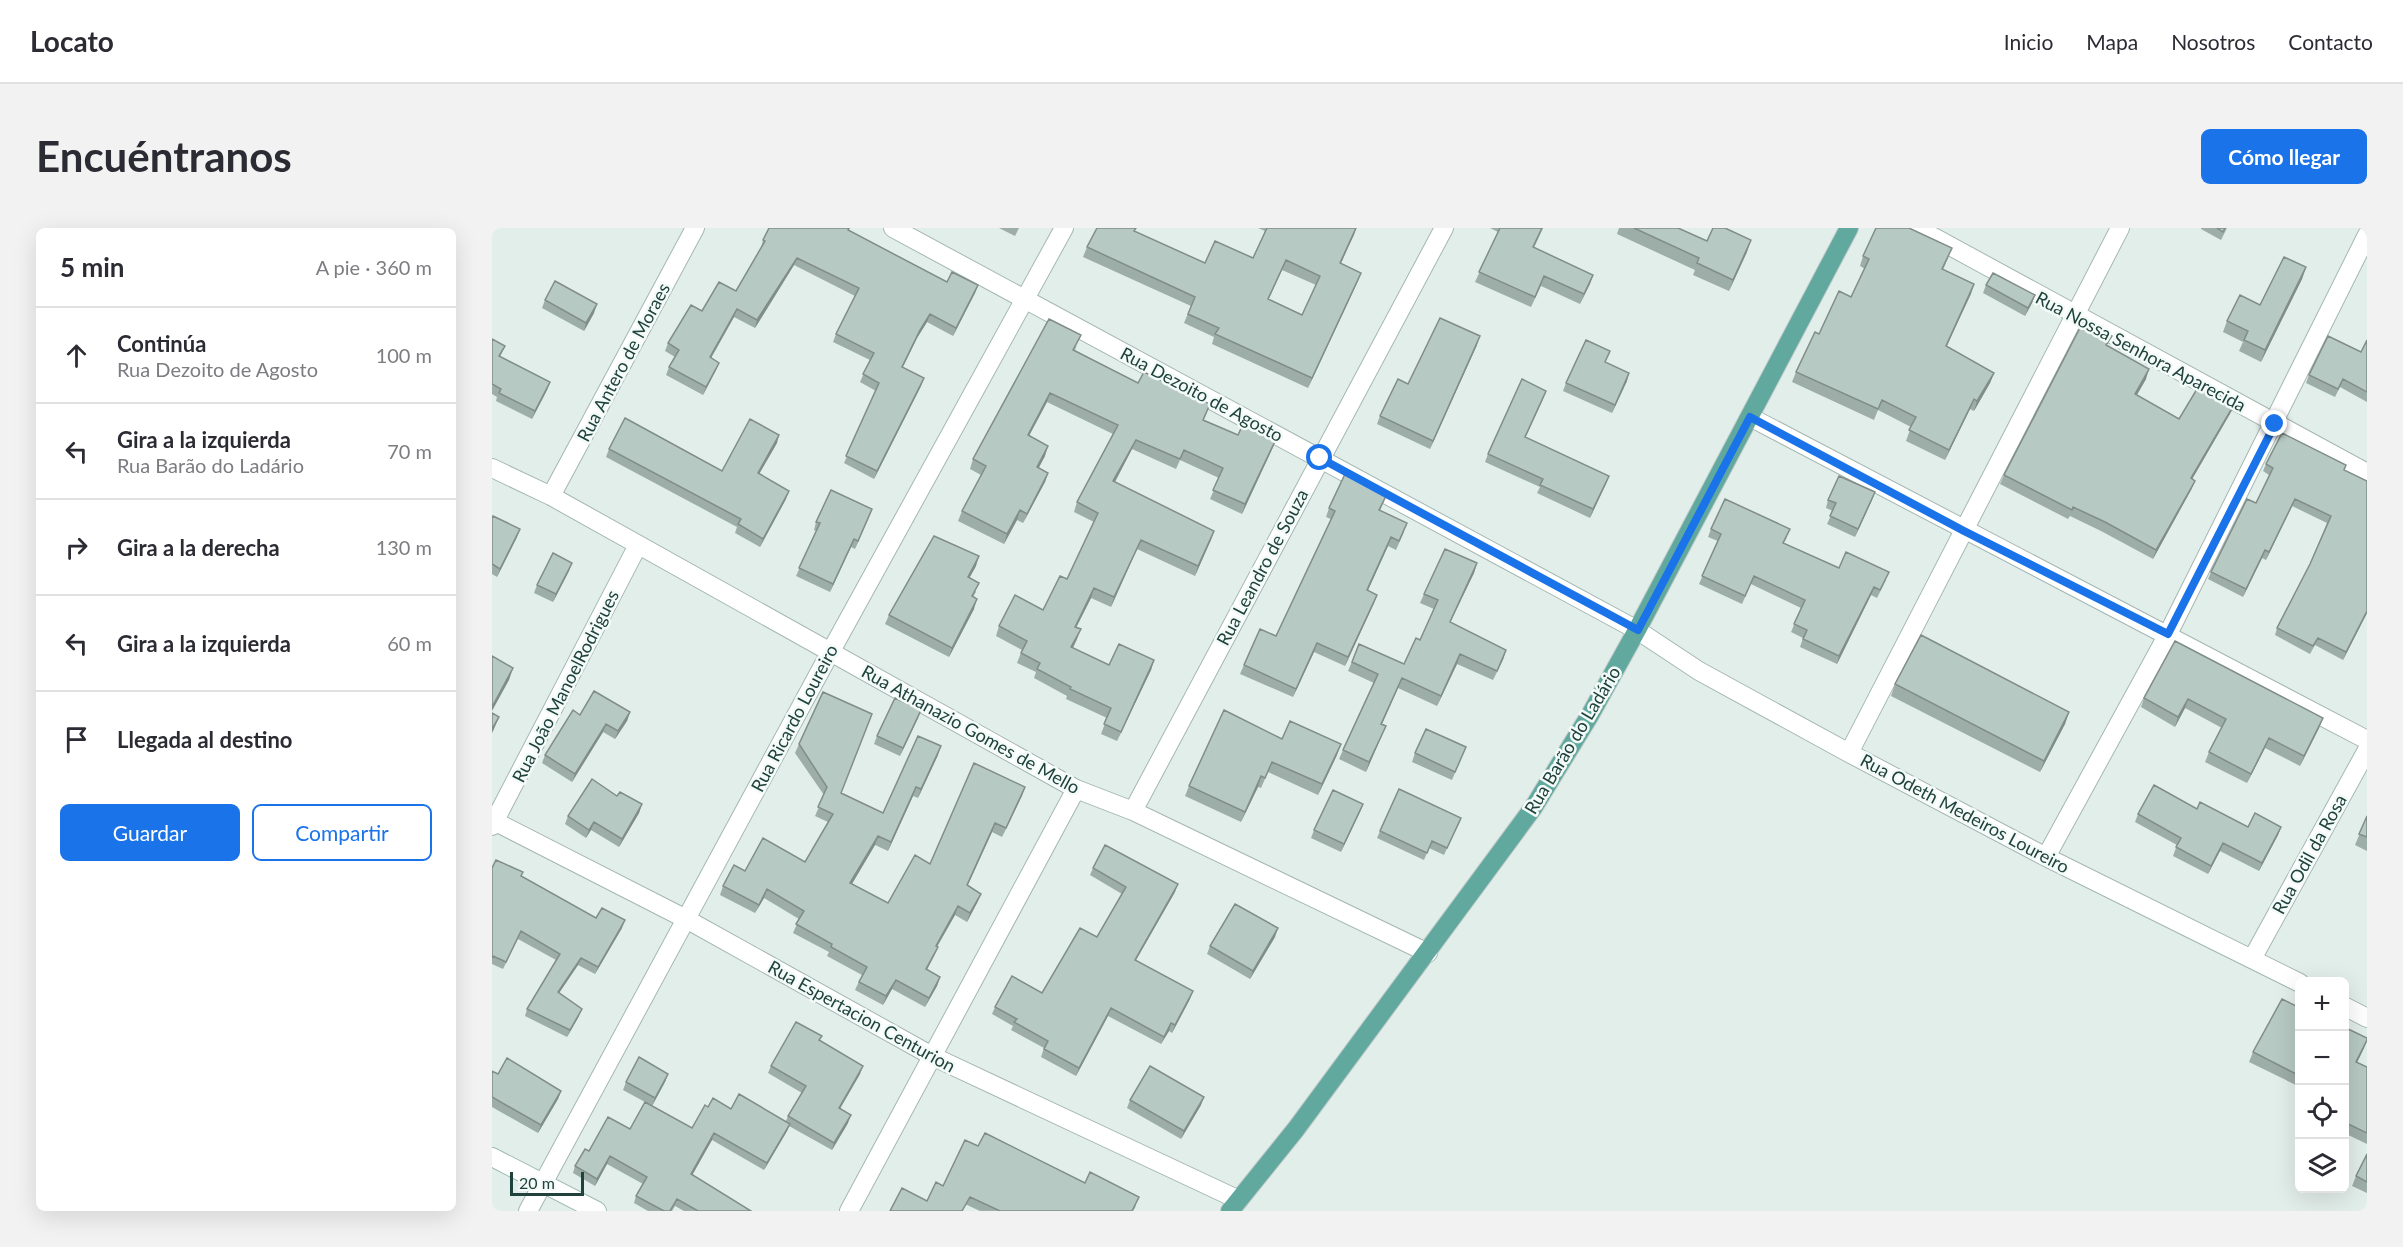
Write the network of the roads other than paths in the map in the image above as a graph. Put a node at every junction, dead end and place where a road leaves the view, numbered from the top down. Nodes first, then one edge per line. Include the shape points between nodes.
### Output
1 (695, 228) edge
2 (893, 228) edge
3 (1064, 228) edge
4 (1443, 228) edge
5 (1849, 228) edge
6 (1917, 228) edge
7 (2120, 228) edge
8 (2367, 235) edge
9 (1026, 300) junction
10 (2074, 316) junction
11 (1750, 417) junction
12 (2275, 424) junction
13 (1320, 458) junction
14 (492, 468) edge
15 (2367, 473) edge
16 (551, 496) junction
17 (1964, 531) junction
18 (638, 545) junction
19 (1638, 630) junction
20 (2168, 634) junction
21 (831, 651) junction
22 (2367, 740) edge
23 (2367, 750) edge
24 (1849, 753) junction
25 (1076, 789) junction
26 (1133, 811) junction
27 (493, 822) edge
28 (2046, 857) junction
29 (686, 919) junction
30 (1428, 953) junction
31 (2252, 959) junction
32 (2295, 980) edge
33 (2349, 1009) edge
34 (2367, 1018) edge
35 (934, 1057) junction
36 (492, 1157) edge
37 (544, 1182) junction
38 (1234, 1205) edge
39 (528, 1211) edge
40 (597, 1211) edge
41 (849, 1211) edge

1 - 16 street, Rua Antero de Moraes
2 - 9 street, Rua Dezoito de Agosto
3 - 9 street, Rua Ricardo Loureiro
4 - 13 street, Rua Leandro de Souza
5 - 11 main road, Rua Barão do Ladário
6 - 10 street, Rua Nossa Senhora Aparecida
7 - 10 street
8 - 12 street
9 - 13 street, Rua Dezoito de Agosto
9 - 21 street, Rua Ricardo Loureiro
10 - 12 street, Rua Nossa Senhora Aparecida
10 - 17 street
11 - 17 street
11 - 19 main road, Rua Barão do Ladário
12 - 15 street, Rua Nossa Senhora Aparecida
12 - 20 street
13 - 19 street, Rua Dezoito de Agosto
13 - 26 street, Rua Leandro de Souza
14 - 16 street, Rua Athanazio Gomes de Mello
16 - 18 street, Rua Athanazio Gomes de Mello
17 - 20 street
17 - 24 street
18 - 21 street, Rua Athanazio Gomes de Mello
18 - 27 street, Rua João ManoelRodrigues
19 - 24 street, Rua Odeth Medeiros Loureiro via 1699,671
19 - 30 main road, Rua Barão do Ladário via 1533,808
20 - 22 street
20 - 28 street
21 - 25 street, Rua Athanazio Gomes de Mello
21 - 29 street, Rua Ricardo Loureiro
23 - 31 street, Rua Odil da Rosa
24 - 28 street, Rua Odeth Medeiros Loureiro
25 - 26 street, Rua Athanazio Gomes de Mello
25 - 35 street
26 - 30 street, Rua Athanazio Gomes de Mello
27 - 29 street, Rua Espertacion Centurion
28 - 31 street, Rua Odeth Medeiros Loureiro
29 - 35 street, Rua Espertacion Centurion
29 - 37 street, Rua Ricardo Loureiro
30 - 38 main road, Rua Barão do Ladário
31 - 32 street, Rua Odeth Medeiros Loureiro
33 - 34 street
35 - 38 street, Rua Espertacion Centurion
35 - 41 street
36 - 37 street
37 - 39 street, Rua Ricardo Loureiro
37 - 40 street

